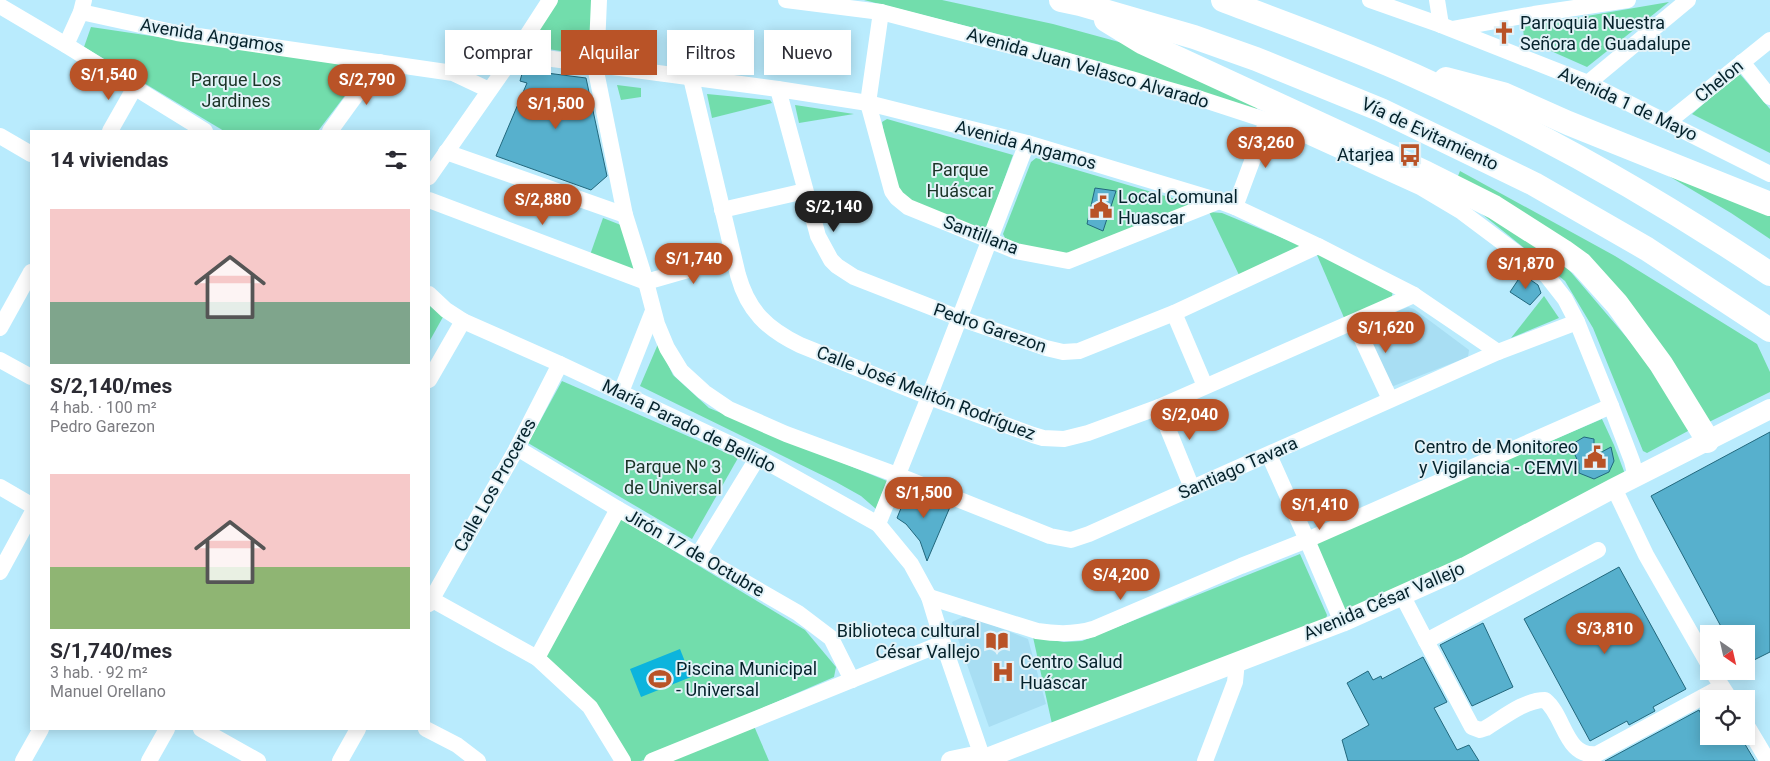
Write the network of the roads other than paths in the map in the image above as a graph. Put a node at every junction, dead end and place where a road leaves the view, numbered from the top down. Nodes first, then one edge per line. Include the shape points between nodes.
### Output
1 (550, 0) edge
2 (599, 0) edge
3 (786, 0) edge
4 (1223, 0) edge
5 (1370, 0) edge
6 (1437, 0) edge
7 (1628, 0) edge
8 (1688, 0) edge
9 (1070, 2) edge
10 (0, 6) edge
11 (82, 6) edge
12 (1533, 7) edge
13 (881, 12) junction
14 (1446, 27) junction
15 (531, 30) edge
16 (598, 30) edge
17 (1770, 40) edge
18 (66, 45) junction
19 (380, 62) junction
20 (1742, 62) junction
21 (657, 73) edge
22 (1412, 74) junction
23 (500, 75) edge
24 (597, 75) edge
25 (691, 78) junction
26 (1588, 83) junction
27 (135, 87) junction
28 (778, 89) junction
29 (489, 90) junction
30 (1770, 97) edge
31 (868, 103) junction
32 (1267, 121) junction
33 (1668, 122) junction
34 (111, 130) edge
35 (203, 130) edge
36 (331, 130) edge
37 (0, 136) edge
38 (1027, 143) junction
39 (446, 152) junction
40 (30, 153) edge
41 (1770, 174) edge
42 (430, 176) edge
43 (805, 191) junction
44 (430, 200) edge
45 (1219, 201) junction
46 (1770, 204) edge
47 (1235, 207) junction
48 (722, 210) junction
49 (625, 215) junction
50 (989, 239) junction
51 (1318, 246) junction
52 (733, 257) junction
53 (30, 274) edge
54 (1770, 274) edge
55 (646, 282) junction
56 (430, 295) edge
57 (1414, 295) junction
58 (653, 311) junction
59 (1174, 313) junction
60 (959, 318) junction
61 (462, 321) junction
62 (1354, 322) junction
63 (1577, 322) junction
64 (0, 328) edge
65 (1770, 330) edge
66 (1498, 352) junction
67 (0, 360) edge
68 (560, 364) junction
69 (30, 376) edge
70 (430, 378) edge
71 (1205, 386) junction
72 (621, 392) junction
73 (929, 396) junction
74 (1390, 399) junction
75 (1611, 406) junction
76 (1160, 407) junction
77 (1770, 409) edge
78 (1707, 441) junction
79 (517, 448) junction
80 (1268, 455) junction
81 (758, 458) junction
82 (897, 475) junction
83 (1636, 477) junction
84 (0, 487) edge
85 (1192, 488) junction
86 (1614, 488) junction
87 (30, 504) edge
88 (618, 509) junction
89 (30, 518) edge
90 (878, 524) junction
91 (1307, 540) junction
92 (1598, 550) dead end
93 (698, 555) junction
94 (0, 572) edge
95 (1402, 595) junction
96 (929, 597) junction
97 (430, 600) edge
98 (1342, 622) junction
99 (1426, 641) junction
100 (943, 643) junction
101 (1700, 649) edge
102 (537, 658) junction
103 (1237, 661) junction
104 (852, 680) junction
105 (1700, 705) edge
106 (40, 730) edge
107 (166, 730) edge
108 (203, 730) edge
109 (357, 730) edge
110 (428, 730) edge
111 (1755, 739) edge
112 (981, 760) edge
113 (23, 761) edge
114 (149, 761) edge
115 (258, 761) edge
116 (340, 761) edge
117 (478, 761) edge
118 (623, 761) edge
119 (652, 761) edge
120 (951, 761) edge
121 (1205, 761) edge
122 (1768, 761) edge

1 - 15 street
2 - 16 street, Santiago Tavara
3 - 13 street, Avenida Juan Velasco Alvarado
4 - 22 highway
5 - 14 street, Avenida 1 de Mayo
6 - 14 street
7 - 12 street
8 - 26 street
9 - 65 highway, Vía de Evitamiento via 1256,58 1381,110 1534,184 1647,248
9 - 78 highway via 1142,42 1494,207 1564,252 1581,264 1617,304 1661,364
10 - 18 street
11 - 18 street
11 - 19 street, Avenida Angamos via 177,33
12 - 14 street
13 - 31 street, Santillana
13 - 32 street, Avenida Juan Velasco Alvarado via 1060,59
14 - 26 street, Avenida 1 de Mayo
17 - 20 street, Chelon
18 - 27 street
19 - 29 street, Avenida Angamos via 453,73
19 - 36 street
20 - 30 street
20 - 33 street, Chelon
21 - 25 street, Avenida Angamos
22 - 46 highway via 1459,81 1503,94
22 - 54 highway via 1602,170
23 - 29 street
24 - 49 street, Santiago Tavara
25 - 28 street, Avenida Angamos
25 - 48 street, Calle José Melitón Rodríguez
26 - 33 street, Avenida 1 de Mayo
27 - 34 street
27 - 35 street
28 - 31 street, Avenida Angamos
28 - 43 street, Pedro Garezon
29 - 39 street
31 - 38 street, Avenida Angamos
31 - 50 street, Santillana via 889,183 897,198 908,207
32 - 47 street
32 - 63 street, Avenida Juan Velasco Alvarado via 1290,128 1420,187 1462,212 1547,276 1565,299
33 - 41 street, Avenida 1 de Mayo
37 - 40 street
38 - 45 street, Avenida Angamos
38 - 50 street
39 - 42 street
39 - 49 street
43 - 48 street
43 - 60 street, Pedro Garezon via 818,236 837,266 854,277
44 - 55 street
45 - 47 street, Avenida Angamos
45 - 50 street, Santillana via 1068,261 1016,250
47 - 51 street, Avenida Angamos
48 - 52 street, Calle José Melitón Rodríguez
49 - 55 street, Santiago Tavara
50 - 60 street
51 - 57 street, Avenida Angamos
51 - 59 street, Pedro Garezon
52 - 55 street
52 - 73 street, Calle José Melitón Rodríguez via 747,300 774,330 800,345
53 - 64 street
55 - 58 street, Santiago Tavara
56 - 61 street, María Parado de Bellido
57 - 62 street, Calle José Melitón Rodríguez
57 - 66 street, Avenida Angamos
58 - 72 street
58 - 82 street, Santiago Tavara via 666,348 681,371 729,409
59 - 60 street, Pedro Garezon via 1080,351 1063,352
59 - 71 street
60 - 73 street
61 - 68 street, María Parado de Bellido
61 - 70 street
62 - 71 street, Calle José Melitón Rodríguez
62 - 74 street
63 - 66 street, Santiago Tavara
63 - 75 street, Avenida Juan Velasco Alvarado
66 - 74 street, Santiago Tavara
67 - 69 street
68 - 72 street, María Parado de Bellido
68 - 79 street, Calle Los Proceres
71 - 76 street, Calle José Melitón Rodríguez
72 - 81 street, María Parado de Bellido
73 - 76 street, Calle José Melitón Rodríguez via 1033,435 1054,439 1076,437
73 - 82 street
74 - 80 street, Santiago Tavara
75 - 83 street, Avenida Juan Velasco Alvarado
75 - 91 street
76 - 85 street
77 - 78 main road, Avenida César Vallejo
78 - 83 main road, Avenida César Vallejo
79 - 88 street, Jirón 17 de Octubre
79 - 97 street, Calle Los Proceres
80 - 85 street, Santiago Tavara
80 - 91 street
81 - 90 street, María Parado de Bellido
81 - 93 street
82 - 85 street, Santiago Tavara via 1050,536 1071,540
82 - 90 street
83 - 86 main road, Avenida César Vallejo
84 - 87 street
86 - 95 main road, Avenida César Vallejo via 1464,567
86 - 101 street via 1646,555
88 - 93 street, Jirón 17 de Octubre
88 - 102 street
89 - 94 street
90 - 96 street, María Parado de Bellido via 911,564
91 - 96 street via 1080,633 1037,631
91 - 98 street
92 - 99 street
93 - 104 street, Jirón 17 de Octubre via 798,613 831,638
95 - 98 main road, Avenida César Vallejo
95 - 99 street
96 - 100 street, María Parado de Bellido
97 - 102 street
98 - 103 main road, Avenida César Vallejo
99 - 105 street via 1472,727 1486,728 1528,703 1546,700 1577,750 1587,755 1597,754
100 - 104 street
100 - 112 street, María Parado de Bellido
102 - 118 street via 590,707
103 - 112 main road, Avenida César Vallejo
103 - 121 street via 1235,682
104 - 119 street
106 - 113 street
107 - 114 street
108 - 115 street
109 - 116 street
110 - 117 street via 458,745
111 - 122 street
112 - 120 main road, Avenida César Vallejo via 970,757

